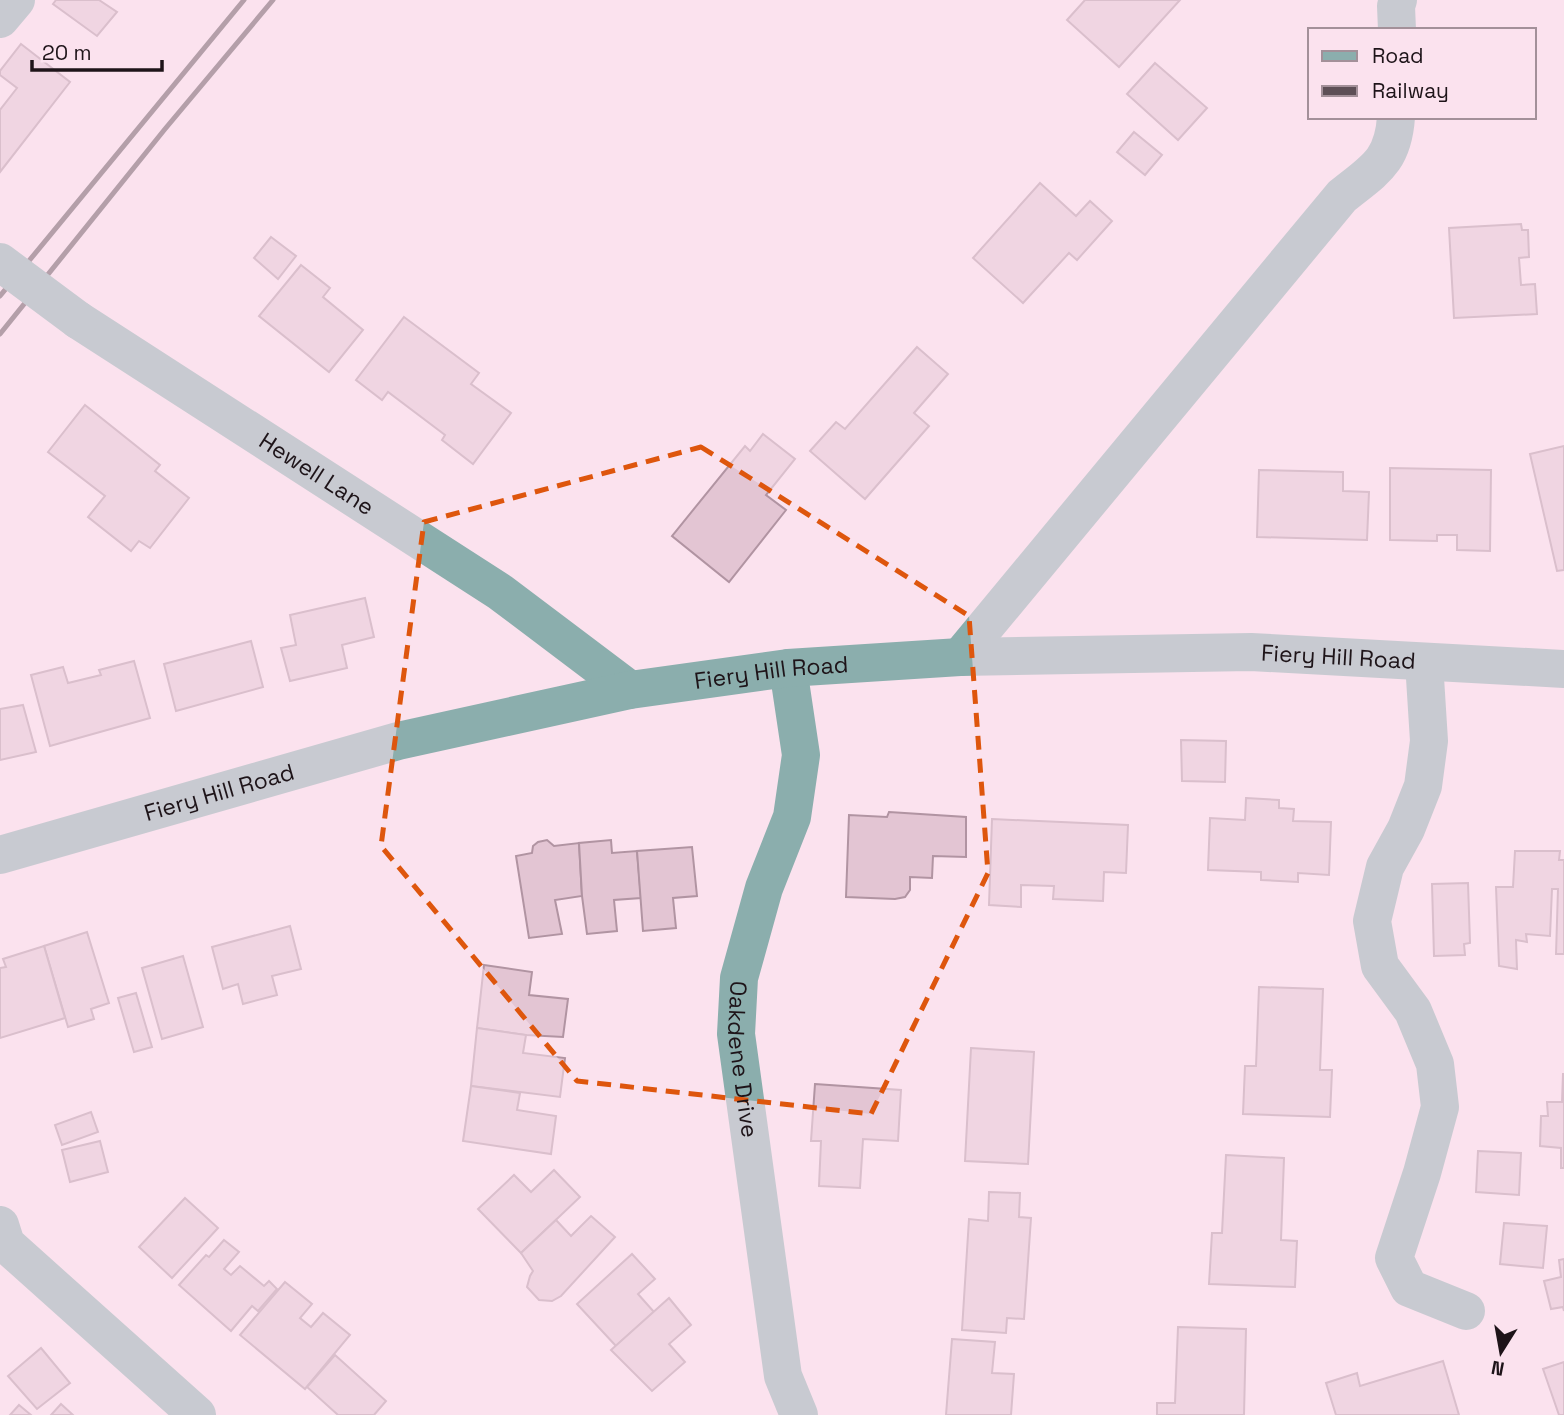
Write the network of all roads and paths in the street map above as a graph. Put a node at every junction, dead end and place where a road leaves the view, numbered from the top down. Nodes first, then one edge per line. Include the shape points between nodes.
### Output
1 (16, 0) edge
2 (1398, 0) edge
3 (0, 19) edge
4 (1397, 28) edge
5 (1396, 119) edge
6 (0, 262) edge
7 (960, 657) junction
8 (1424, 662) junction
9 (788, 668) junction
10 (1564, 669) edge
11 (630, 690) junction
12 (0, 855) edge
13 (0, 1225) edge
14 (1466, 1311) dead end
15 (197, 1415) edge
16 (799, 1415) edge

1 - 3 street
2 - 4 street
5 - 7 street via 1387,156 1342,196
6 - 11 street, Hewell Lane, bridge via 78,320 500,592
7 - 8 street, Fiery Hill Road via 1251,652
7 - 9 street, Fiery Hill Road
8 - 10 street, Fiery Hill Road
8 - 14 street via 1429,741 1423,786 1385,867 1372,921 1380,966 1413,1011 1435,1064 1440,1107 1394,1258 1409,1288
9 - 11 street, Fiery Hill Road
9 - 16 street, Oakdene Drive via 801,755 792,817 764,888 739,978 736,1034 783,1376
11 - 12 street, Fiery Hill Road via 398,741
13 - 15 street via 6,1244

